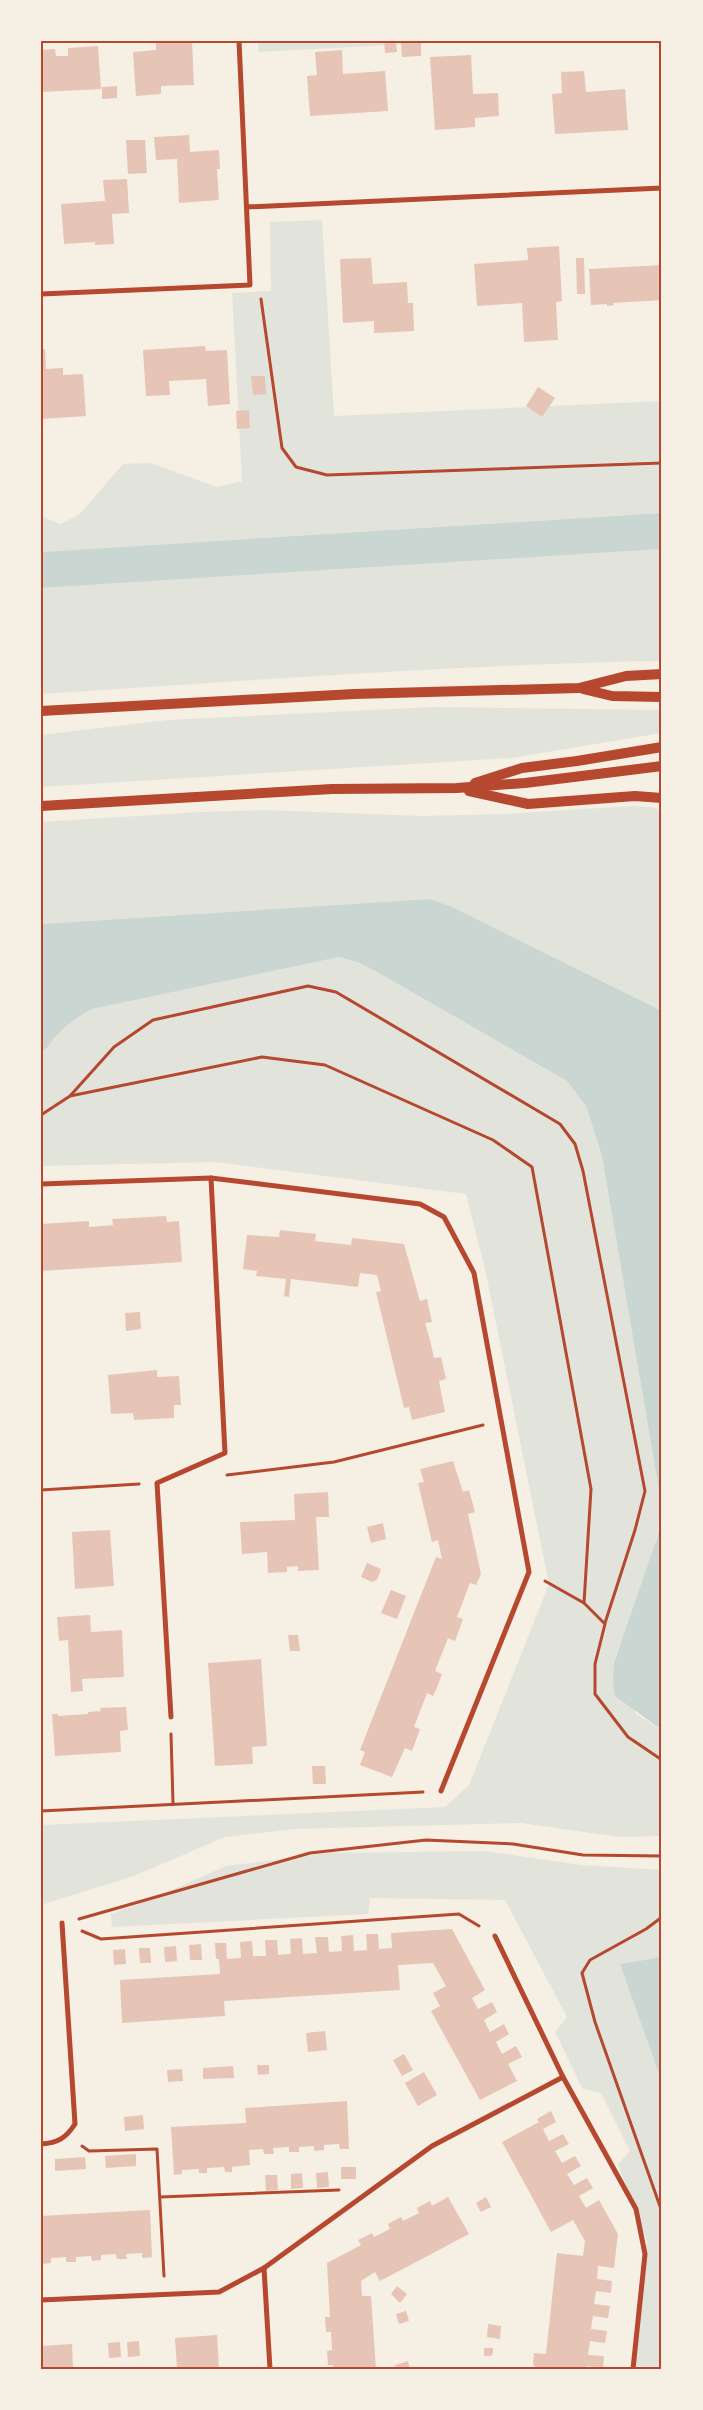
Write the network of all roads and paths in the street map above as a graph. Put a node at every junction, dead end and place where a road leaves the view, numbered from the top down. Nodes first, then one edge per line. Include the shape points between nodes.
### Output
1 (239, 41) edge
2 (662, 188) edge
3 (247, 207) junction
4 (250, 285) junction
5 (41, 294) edge
6 (662, 463) edge
7 (662, 674) edge
8 (579, 688) junction
9 (662, 697) edge
10 (41, 711) edge
11 (662, 747) edge
12 (662, 766) edge
13 (457, 788) junction
14 (662, 798) edge
15 (41, 806) edge
16 (211, 1178) junction
17 (41, 1184) edge
18 (500, 1421) junction
19 (226, 1475) dead end
20 (157, 1483) junction
21 (41, 1490) edge
22 (528, 1572) junction
23 (584, 1603) dead end
24 (171, 1717) joint
25 (441, 1791) joint
26 (173, 1803) junction
27 (41, 1811) edge
28 (662, 1856) edge
29 (662, 1917) edge
30 (62, 1923) junction
31 (495, 1936) joint
32 (562, 2077) junction
33 (66, 2137) junction
34 (41, 2144) edge
35 (374, 2188) junction
36 (160, 2197) junction
37 (662, 2212) edge
38 (264, 2268) junction
39 (165, 2294) junction
40 (41, 2300) edge
41 (270, 2369) edge
42 (633, 2369) edge

1 - 3 street
2 - 3 street
3 - 4 street
4 - 5 street
4 - 6 path via 260,295 282,448 296,467 327,475
7 - 8 main road via 626,676
8 - 9 main road via 612,696
8 - 10 main road via 354,694
11 - 13 main road via 522,768
12 - 13 main road
13 - 14 main road via 528,804 635,796
13 - 15 main road via 332,789
16 - 17 street
16 - 18 street via 420,1204 444,1217 474,1273
16 - 20 street via 225,1453
18 - 19 path via 334,1462
18 - 22 street
20 - 21 path
20 - 24 street
22 - 23 path
22 - 25 street
24 - 26 path
25 - 26 path
26 - 27 path
28 - 30 path via 582,1855 513,1844 426,1840 310,1853
29 - 37 path via 590,1960 582,1973 595,2022
30 - 31 path via 101,1939 458,1914
30 - 33 street via 75,2124
31 - 32 street
32 - 35 street via 432,2146
32 - 42 street via 636,2209 645,2254
33 - 34 street
33 - 36 path via 89,2151 157,2149
35 - 36 path
35 - 38 street
36 - 39 path
38 - 39 street via 218,2292
38 - 41 street
39 - 40 street

